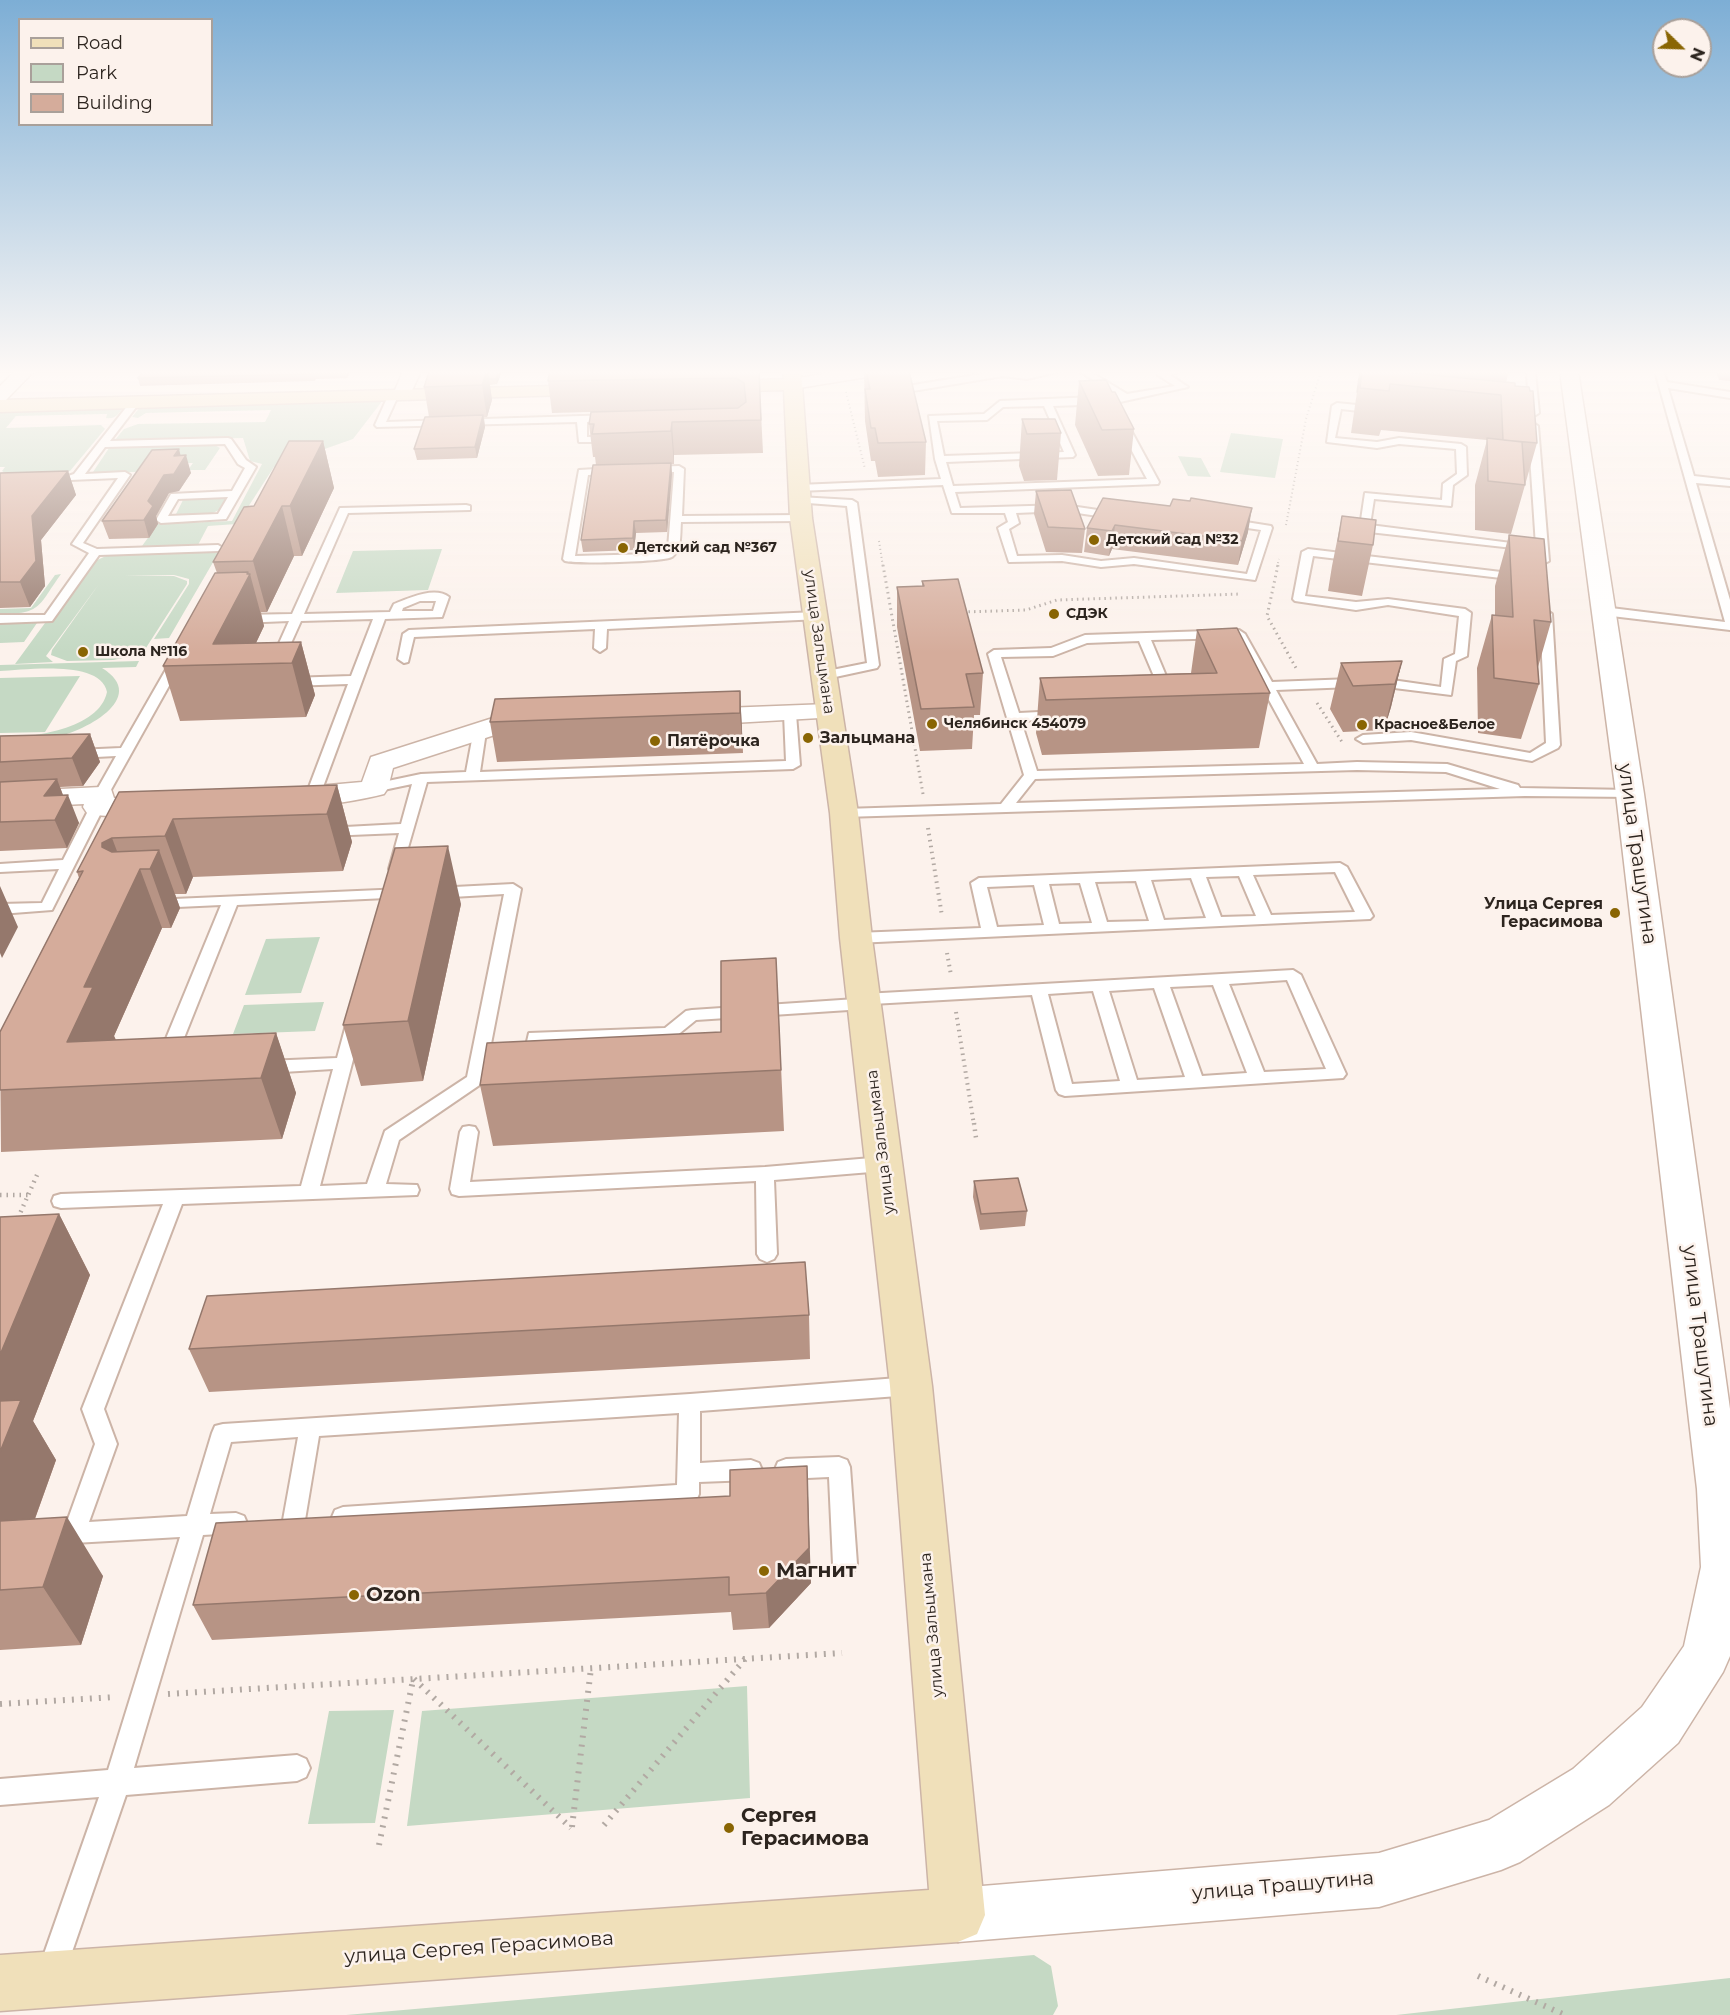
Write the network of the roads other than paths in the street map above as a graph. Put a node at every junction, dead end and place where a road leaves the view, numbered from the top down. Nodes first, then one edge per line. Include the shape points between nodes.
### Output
1 (86, 465) edge
2 (247, 465) edge
3 (797, 465) edge
4 (942, 465) edge
5 (1145, 465) edge
6 (1462, 465) edge
7 (1533, 465) edge
8 (1582, 465) edge
9 (1685, 465) edge
10 (619, 471) edge
11 (643, 471) edge
12 (55, 477) edge
13 (77, 477) junction
14 (1689, 479) junction
15 (1730, 483) edge
16 (948, 485) junction
17 (236, 495) junction
18 (799, 502) junction
19 (466, 508) dead end
20 (1009, 509) junction
21 (1127, 515) edge
22 (676, 519) junction
23 (1213, 520) edge
24 (1365, 528) junction
25 (218, 548) edge
26 (1542, 549) junction
27 (96, 552) junction
28 (1361, 558) junction
29 (1544, 570) edge
30 (1533, 579) edge
31 (1546, 603) edge
32 (1603, 611) junction
33 (395, 615) dead end
34 (380, 616) junction
35 (816, 616) junction
36 (297, 618) junction
37 (0, 620) edge
38 (232, 620) edge
39 (1730, 620) edge
40 (601, 626) junction
41 (1730, 626) edge
42 (1144, 638) junction
43 (600, 648) dead end
44 (183, 651) edge
45 (404, 659) dead end
46 (826, 675) junction
47 (357, 680) junction
48 (1268, 686) junction
49 (828, 712) junction
50 (1175, 712) edge
51 (790, 714) junction
52 (1072, 715) edge
53 (1015, 717) junction
54 (672, 718) edge
55 (565, 721) edge
56 (479, 732) junction
57 (1364, 739) dead end
58 (125, 752) junction
59 (57, 755) edge
60 (1313, 768) junction
61 (472, 776) junction
62 (1031, 776) junction
63 (421, 778) junction
64 (374, 788) junction
65 (1525, 792) junction
66 (1630, 794) junction
67 (313, 795) junction
68 (268, 798) edge
69 (0, 800) edge
70 (99, 801) junction
71 (177, 803) edge
72 (1007, 806) junction
73 (844, 813) junction
74 (407, 828) junction
75 (315, 833) edge
76 (70, 864) junction
77 (0, 868) edge
78 (1244, 871) junction
79 (1197, 873) junction
80 (1142, 876) junction
81 (1086, 878) junction
82 (1040, 880) junction
83 (231, 900) junction
84 (388, 901) junction
85 (145, 903) edge
86 (0, 909) edge
87 (1265, 920) junction
88 (1215, 922) junction
89 (1158, 925) junction
90 (1101, 927) junction
91 (1053, 930) junction
92 (990, 932) junction
93 (856, 938) junction
94 (1220, 980) junction
95 (1160, 982) junction
96 (1100, 986) junction
97 (1039, 989) junction
98 (864, 1002) junction
99 (359, 1007) edge
100 (669, 1033) junction
101 (671, 1051) edge
102 (344, 1063) junction
103 (542, 1063) edge
104 (252, 1068) edge
105 (172, 1072) edge
106 (1258, 1078) junction
107 (1195, 1082) junction
108 (1130, 1086) junction
109 (468, 1131) dead end
110 (883, 1164) junction
111 (765, 1174) junction
112 (410, 1190) dead end
113 (374, 1191) junction
114 (309, 1193) junction
115 (175, 1197) junction
116 (61, 1200) dead end
117 (767, 1254) dead end
118 (911, 1386) junction
119 (690, 1403) junction
120 (310, 1428) junction
121 (689, 1473) junction
122 (275, 1521) junction
123 (195, 1526) junction
124 (846, 1564) dead end
125 (297, 1768) dead end
126 (117, 1783) junction
127 (0, 1792) edge
128 (958, 1916) junction
129 (25, 1980) edge

1 - 13 lane
2 - 17 lane via 251,467
3 - 18 street, улица Зальцмана
4 - 16 lane
5 - 16 lane via 1154,482
6 - 24 lane via 1462,475 1448,484 1447,504 1369,495
7 - 26 lane
8 - 32 street, улица Трашутина
9 - 14 lane
10 - 22 lane via 583,472 568,559 667,555 673,549
11 - 22 lane via 679,469
12 - 13 lane
13 - 27 lane via 125,475 77,544
14 - 15 lane
14 - 39 lane
16 - 18 lane via 869,485
16 - 20 lane via 956,511
17 - 17 lane via 222,518 161,519 175,496
18 - 22 lane
18 - 35 street, улица Зальцмана
18 - 46 lane via 852,503 873,665
19 - 36 lane via 344,510
20 - 21 lane via 1064,508
20 - 23 lane via 1014,523 1004,528 1013,560 1062,558 1101,564 1134,561 1251,578 1267,528
24 - 26 lane
24 - 28 lane
25 - 27 lane
26 - 29 lane
27 - 37 lane via 48,618
28 - 30 lane
28 - 48 lane via 1308,552 1299,599 1356,606 1388,602 1465,613 1461,656 1450,659 1447,692 1378,682
31 - 57 lane via 1553,745 1532,757 1411,736
32 - 41 lane
32 - 66 street, улица Трашутина
33 - 34 lane
34 - 36 lane
34 - 47 lane
35 - 40 lane
35 - 46 street, улица Зальцмана
36 - 38 lane
36 - 47 lane via 275,677
40 - 43 lane
40 - 45 lane via 409,634
42 - 48 lane via 1239,634
42 - 50 lane
42 - 53 lane via 1084,639 1053,652 994,654
44 - 58 lane
46 - 49 street, улица Зальцмана
47 - 67 lane
48 - 60 lane
49 - 51 street
49 - 73 street, улица Зальцмана
51 - 54 street
51 - 61 lane via 793,765
52 - 53 lane
53 - 62 lane
55 - 56 street via 505,723
56 - 61 lane
56 - 64 street via 381,763
58 - 59 lane
58 - 70 lane
60 - 62 lane
60 - 65 lane via 1447,768
61 - 63 lane
62 - 72 lane
63 - 64 lane
63 - 74 lane
64 - 67 street via 349,794
65 - 66 lane
65 - 72 lane
66 - 128 street, улица Трашутина via 1719,1489 1724,1567 1706,1655 1660,1725 1591,1787 1501,1843 1379,1880
67 - 68 street
69 - 70 street
70 - 71 street
70 - 76 lane
72 - 73 lane
73 - 93 street, улица Зальцмана
74 - 75 lane
74 - 84 lane
76 - 77 lane
76 - 86 lane via 47,907
78 - 79 lane
78 - 87 lane
78 - 87 lane via 1340,867 1365,916
79 - 80 lane
79 - 88 lane
80 - 81 lane
80 - 89 lane
81 - 82 lane
81 - 90 lane
82 - 91 lane
82 - 92 lane via 979,883
83 - 84 lane
83 - 85 lane
83 - 105 lane via 161,1073
84 - 113 lane via 513,889 475,1080 391,1136
87 - 88 lane
88 - 89 lane
89 - 90 lane
90 - 91 lane
91 - 92 lane
92 - 93 lane
93 - 98 street, улица Зальцмана
94 - 95 lane
94 - 106 lane
94 - 106 lane via 1293,975 1337,1074
95 - 96 lane
95 - 107 lane
96 - 97 lane
96 - 108 lane
97 - 98 lane
97 - 108 lane via 1065,1090
98 - 100 lane via 692,1014
98 - 110 street, улица Зальцмана
99 - 102 lane
100 - 101 lane
100 - 103 lane via 535,1037 530,1064
102 - 104 lane
102 - 114 lane
106 - 107 lane
107 - 108 lane
109 - 111 lane via 459,1189
110 - 111 lane
110 - 118 street, улица Зальцмана
111 - 117 lane
112 - 113 lane
113 - 114 lane
114 - 115 lane
115 - 116 lane
115 - 123 lane via 93,1408 106,1444 74,1533
118 - 119 lane
118 - 128 street, улица Зальцмана
119 - 120 lane
119 - 121 lane
120 - 122 lane
120 - 123 lane via 223,1433
121 - 122 lane via 688,1494
121 - 124 lane via 839,1467
122 - 123 lane
123 - 126 lane
125 - 126 lane
126 - 127 lane
126 - 129 lane
128 - 129 street, улица Сергея Герасимова

